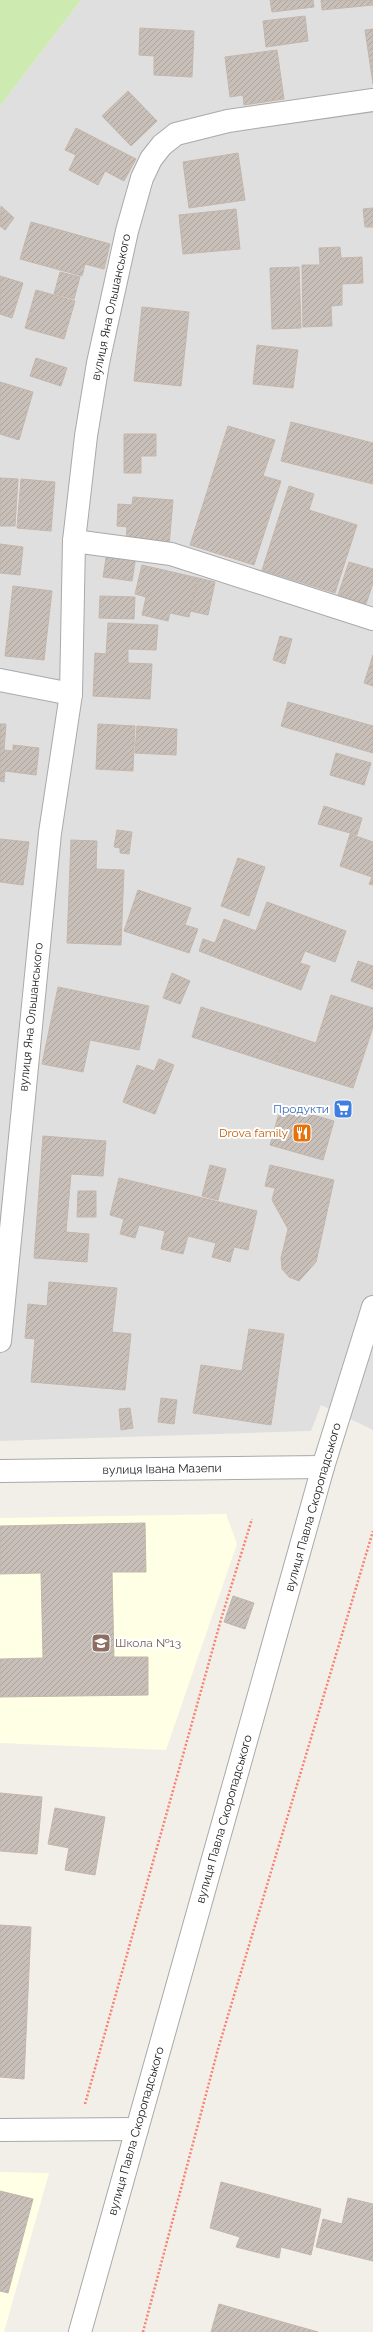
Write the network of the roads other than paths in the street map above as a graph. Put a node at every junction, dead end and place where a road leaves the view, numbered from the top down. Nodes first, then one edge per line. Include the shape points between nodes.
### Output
1 (373, 100) edge
2 (74, 541) junction
3 (373, 619) edge
4 (0, 680) edge
5 (71, 694) junction
6 (373, 1308) edge
7 (0, 1341) edge
8 (324, 1467) junction
9 (0, 1471) edge
10 (137, 2129) junction
11 (0, 2130) edge
12 (80, 2332) edge

1 - 2 street, вулиця Яна Ольшанського via 199,127 176,134 162,145 151,159 142,178 127,231 98,363 86,436
2 - 3 street via 178,556
2 - 5 street, вулиця Яна Ольшанського
4 - 5 street
5 - 7 street, вулиця Яна Ольшанського via 50,833
6 - 8 street, вулиця Павла Скоропадського
8 - 9 street, вулиця Івана Мазепи
8 - 10 street, вулиця Павла Скоропадського
10 - 11 street
10 - 12 street, вулиця Павла Скоропадського

